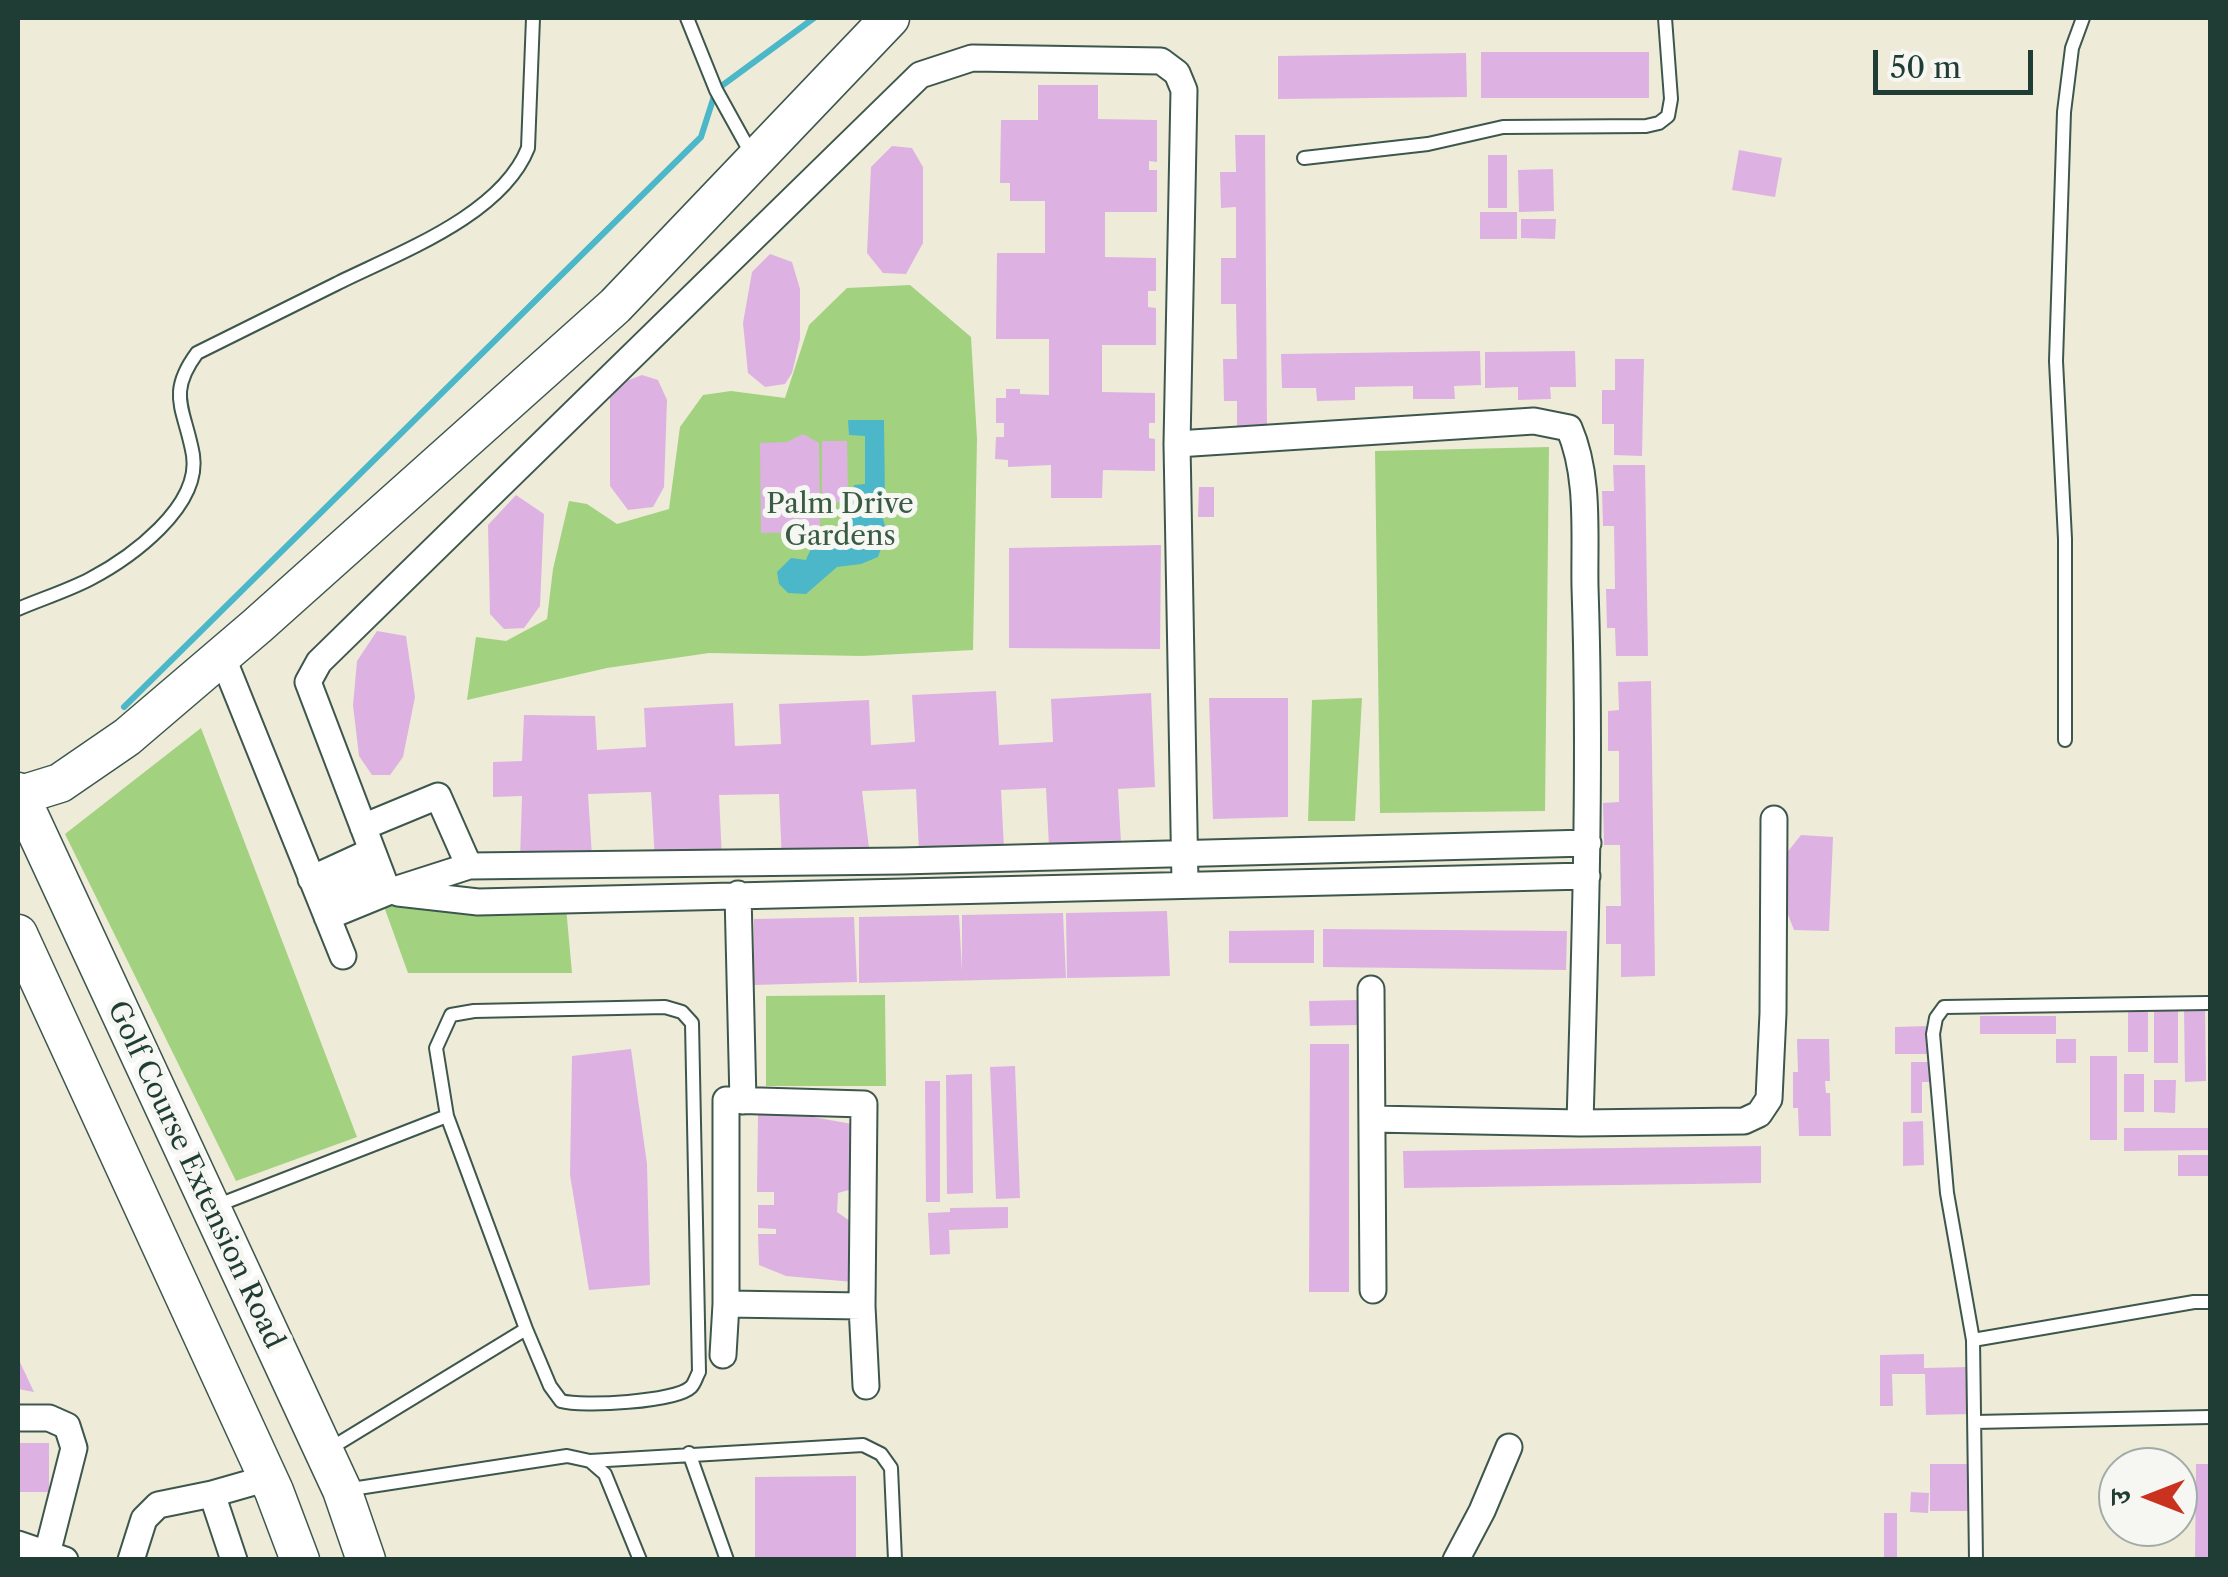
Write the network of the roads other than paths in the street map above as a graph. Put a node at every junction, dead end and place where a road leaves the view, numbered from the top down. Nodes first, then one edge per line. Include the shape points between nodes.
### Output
1 (533, 18) edge
2 (687, 18) edge
3 (890, 18) edge
4 (1666, 18) edge
5 (2084, 18) edge
6 (1304, 158) dead end
7 (755, 159) junction
8 (1177, 444) junction
9 (18, 609) edge
10 (222, 656) junction
11 (2065, 740) dead end
12 (18, 794) edge
13 (1774, 819) dead end
14 (1588, 842) junction
15 (1185, 852) junction
16 (376, 860) junction
17 (738, 862) junction
18 (469, 866) junction
19 (1586, 876) junction
20 (1186, 882) junction
21 (738, 894) junction
22 (319, 898) junction
23 (19, 943) edge
24 (343, 956) dead end
25 (1371, 988) dead end
26 (2208, 1003) dead end
27 (743, 1101) junction
28 (447, 1116) junction
29 (1372, 1119) junction
30 (1580, 1123) junction
31 (211, 1208) junction
32 (1372, 1290) dead end
33 (2210, 1302) edge
34 (726, 1304) junction
35 (862, 1306) junction
36 (526, 1329) junction
37 (1973, 1340) junction
38 (723, 1355) dead end
39 (866, 1386) dead end
40 (2210, 1416) edge
41 (18, 1418) edge
42 (1976, 1422) junction
43 (1509, 1447) dead end
44 (324, 1452) junction
45 (689, 1452) junction
46 (590, 1461) junction
47 (268, 1478) junction
48 (342, 1490) junction
49 (212, 1494) junction
50 (18, 1544) edge
51 (56, 1557) edge
52 (130, 1560) edge
53 (234, 1560) edge
54 (300, 1560) edge
55 (366, 1560) edge
56 (640, 1560) edge
57 (727, 1560) edge
58 (895, 1560) edge
59 (1456, 1560) edge
60 (1976, 1560) edge

1 - 9 lane via 528,148 506,184 440,233 197,353 178,391 194,477 178,507 144,545 90,579
2 - 7 lane via 716,90
3 - 7 main road
4 - 6 lane via 1671,99 1659,123 1503,127 1428,144
5 - 11 lane via 2072,48 2064,112 2056,361
7 - 10 main road via 615,306
8 - 14 street via 1534,422 1570,428 1581,454
8 - 15 street
8 - 16 street via 1184,90 1176,73 1161,62 972,58 920,75 319,662 308,682
10 - 12 main road via 60,783
10 - 22 street
12 - 31 main road, Golf Course Extension Road
13 - 30 street via 1769,1099 1759,1114 1744,1120
14 - 15 street
14 - 19 street
15 - 17 street
15 - 20 street
16 - 18 street
16 - 18 street via 438,796
16 - 21 street via 478,902
16 - 22 street
16 - 22 street
17 - 18 street
17 - 21 lane
19 - 20 street
19 - 30 street
20 - 21 street
21 - 27 street
22 - 24 street
23 - 47 main road
25 - 29 street
26 - 37 lane via 1944,1007 1936,1018 1947,1193
27 - 34 street via 726,1100
27 - 35 street via 864,1104
28 - 31 lane
28 - 36 lane
28 - 36 lane via 436,1048 451,1015 665,1007 692,1022 699,1372 690,1388 673,1396 561,1402
29 - 30 street
29 - 32 street
31 - 44 main road, Golf Course Extension Road
33 - 37 lane
34 - 35 street
34 - 38 street
35 - 39 street
36 - 44 lane
37 - 42 lane
40 - 42 lane
41 - 51 street via 67,1426 74,1448
42 - 60 lane
43 - 59 street
44 - 48 main road, Golf Course Extension Road
45 - 46 lane
45 - 57 lane
45 - 58 lane via 863,1445 881,1454 891,1468
46 - 48 lane via 566,1456
46 - 56 lane via 605,1474
47 - 49 street
47 - 54 main road
48 - 55 main road, Golf Course Extension Road
49 - 52 street via 158,1504 144,1519
49 - 53 street
50 - 51 street

